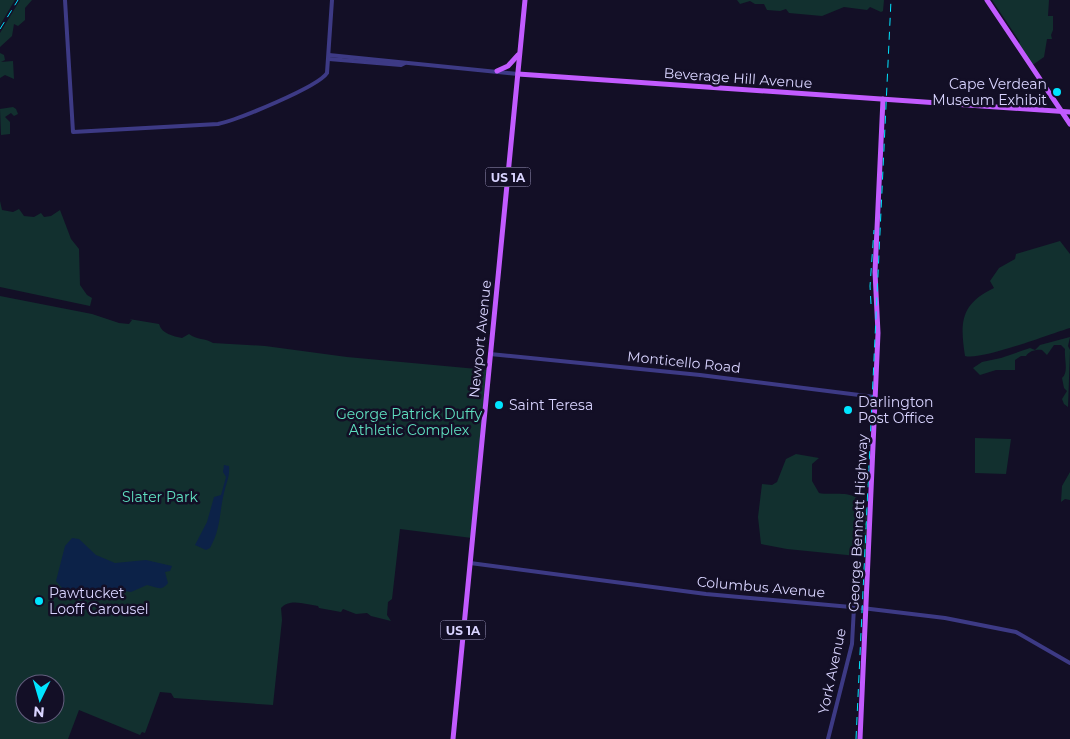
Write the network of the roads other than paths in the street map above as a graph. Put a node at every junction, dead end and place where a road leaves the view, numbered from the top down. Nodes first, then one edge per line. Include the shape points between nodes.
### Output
1 (65, 0) edge
2 (332, 0) edge
3 (524, 0) edge
4 (987, 0) edge
5 (519, 53) junction
6 (329, 57) junction
7 (497, 71) junction
8 (518, 74) junction
9 (883, 99) junction
10 (1054, 100) junction
11 (1048, 110) junction
12 (1060, 111) junction
13 (1070, 112) edge
14 (1070, 123) edge
15 (490, 354) junction
16 (875, 397) junction
17 (470, 563) junction
18 (854, 607) junction
19 (865, 609) junction
20 (1070, 663) edge
21 (453, 739) edge
22 (828, 739) edge
23 (860, 739) edge

1 - 6 street via 73,132 203,125 232,120 318,82 327,73
2 - 6 street
3 - 5 main road, Newport Avenue / US 1A
4 - 10 main road
5 - 7 main road via 512,63
5 - 8 main road, Newport Avenue / US 1A
6 - 7 street, Beverage Hill Avenue
7 - 8 street, Beverage Hill Avenue
8 - 9 main road, Beverage Hill Avenue
8 - 15 main road, Newport Avenue / US 1A
9 - 11 main road, Beverage Hill Avenue
9 - 16 main road, George Bennett Highway via 875,272 879,322
10 - 11 main road
10 - 12 main road
11 - 12 main road, Beverage Hill Avenue
12 - 13 main road, Beverage Hill Avenue
12 - 14 main road
15 - 16 street, Monticello Road
15 - 17 main road, Newport Avenue / US 1A
16 - 19 main road, George Bennett Highway
17 - 18 street, Columbus Avenue via 706,594
17 - 21 main road, Newport Avenue / US 1A
18 - 19 street, Columbus Avenue
18 - 22 street, York Avenue via 852,644
19 - 20 street, Columbus Avenue via 928,615 1011,630
19 - 23 main road, George Bennett Highway

